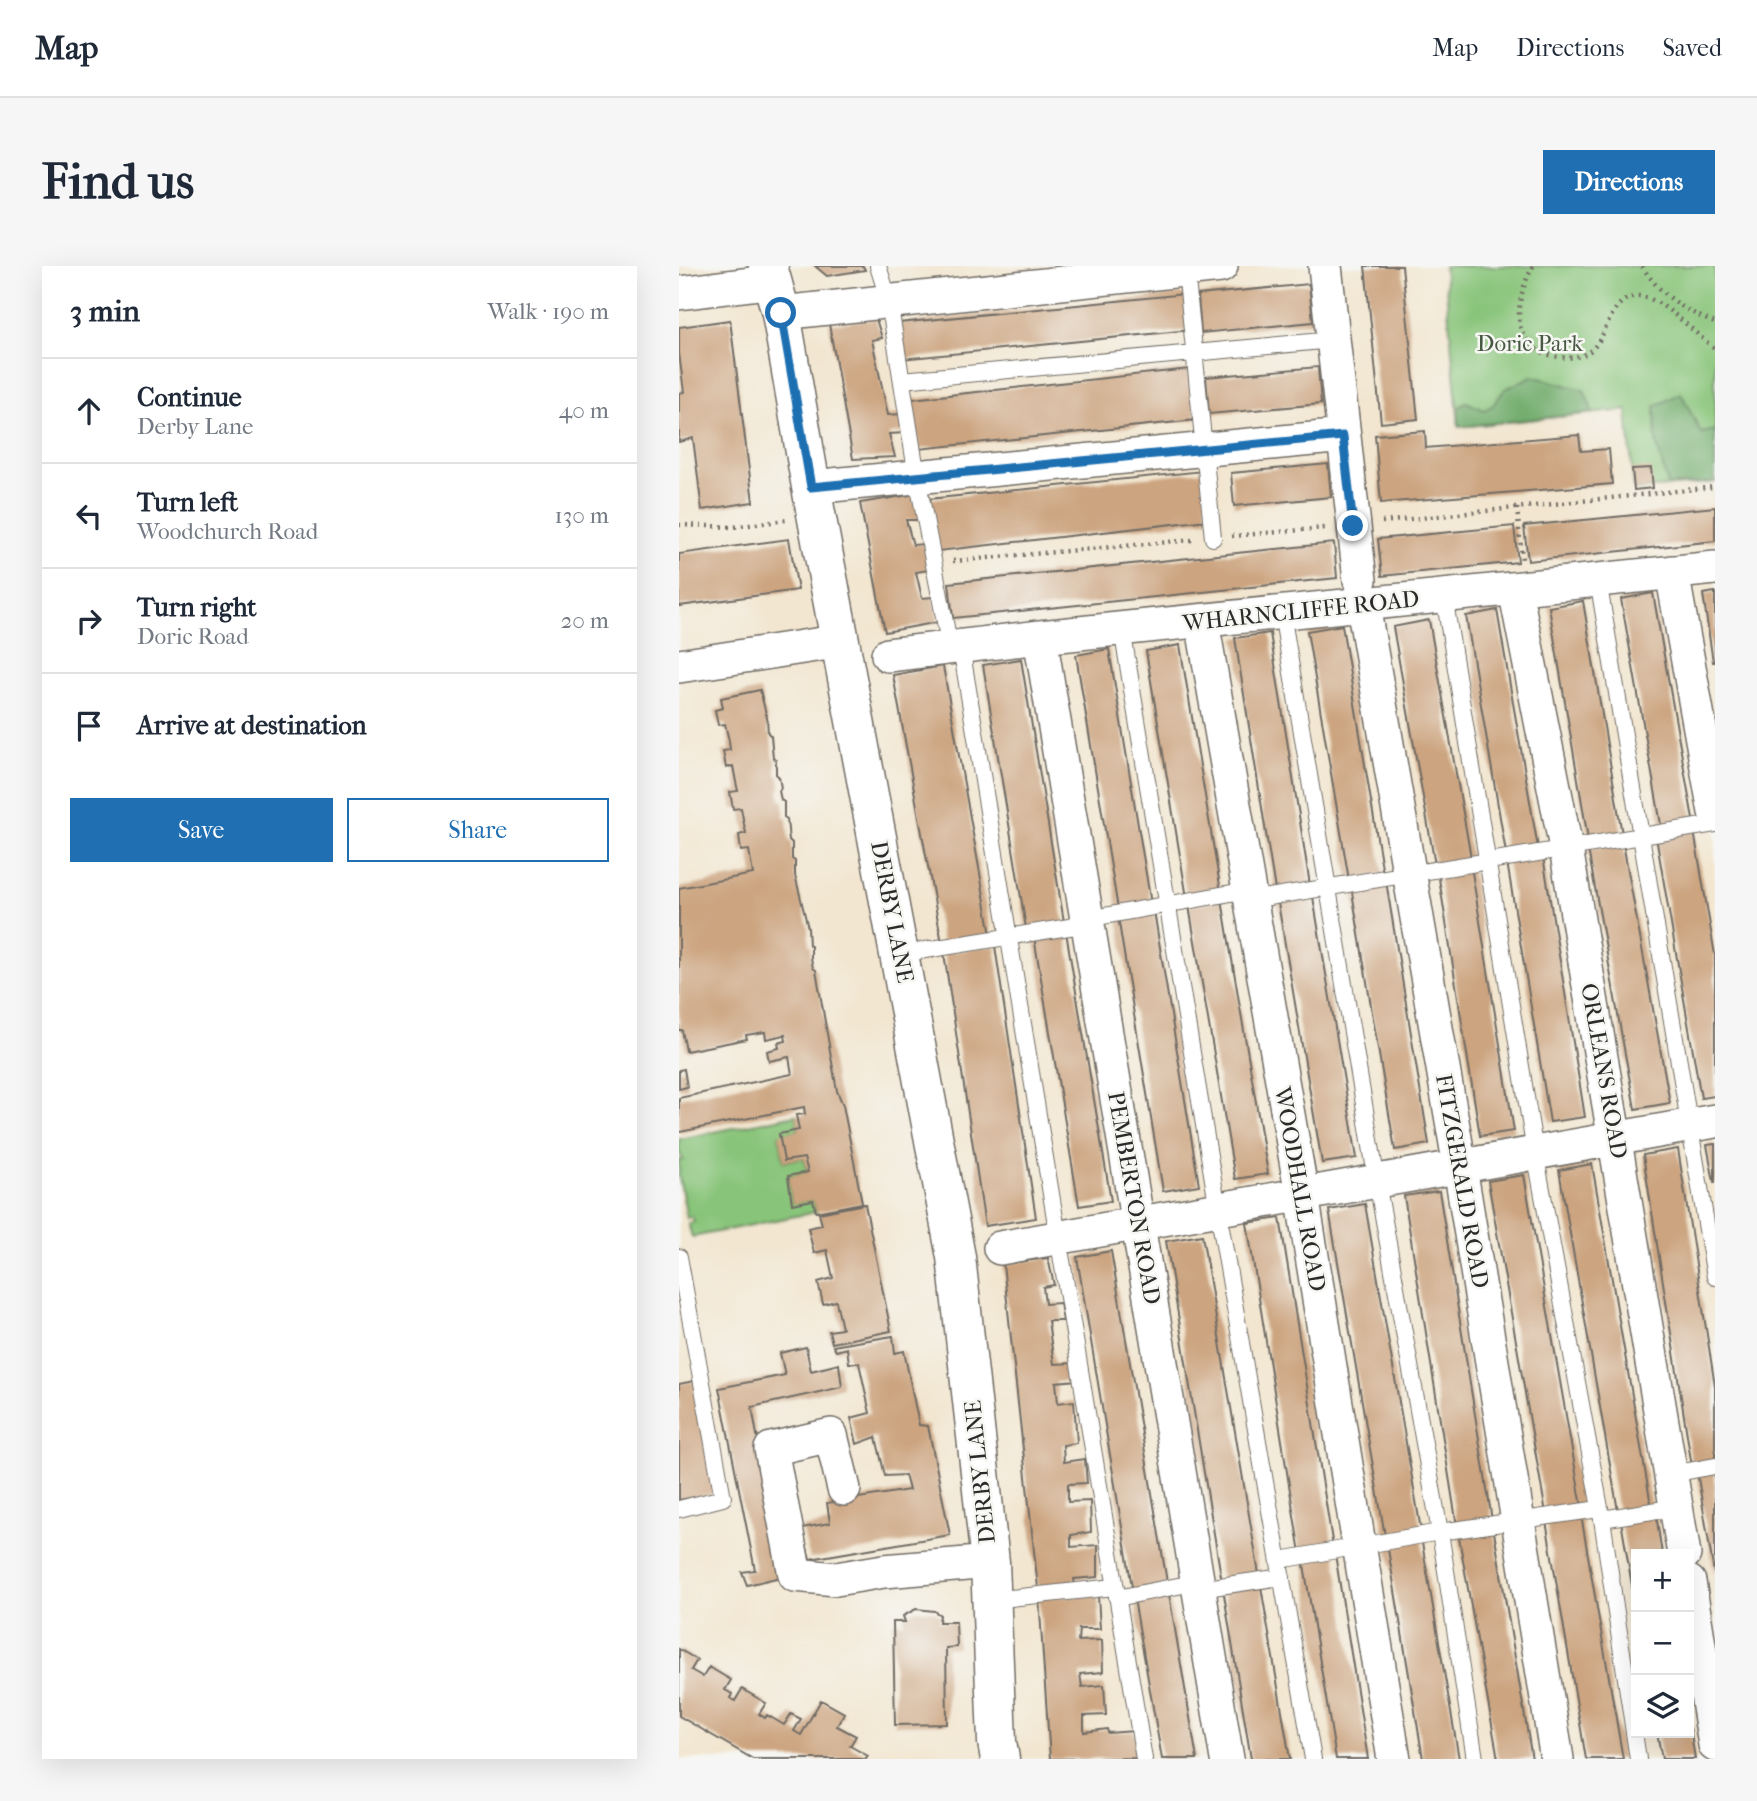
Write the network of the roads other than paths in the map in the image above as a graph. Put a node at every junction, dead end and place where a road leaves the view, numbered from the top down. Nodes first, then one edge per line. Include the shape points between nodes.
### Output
1 (878, 266) edge
2 (1221, 266) edge
3 (1325, 266) edge
4 (1186, 270) junction
5 (1109, 272) edge
6 (774, 287) edge
7 (679, 293) edge
8 (889, 302) junction
9 (1333, 340) junction
10 (1195, 353) junction
11 (902, 380) junction
12 (1343, 436) junction
13 (1204, 450) junction
14 (918, 477) junction
15 (814, 501) junction
16 (1213, 538) dead end
17 (1715, 568) edge
18 (1672, 572) junction
19 (1598, 580) junction
20 (1520, 588) junction
21 (1361, 592) junction
22 (1444, 596) junction
23 (1282, 613) junction
24 (1202, 621) junction
25 (1122, 629) junction
26 (1039, 637) junction
27 (842, 642) junction
28 (955, 647) junction
29 (887, 655) dead end
30 (679, 666) edge
31 (1715, 812) edge
32 (1715, 824) edge
33 (1639, 836) junction
34 (1566, 848) junction
35 (1488, 861) junction
36 (1408, 874) junction
37 (1328, 887) junction
38 (1249, 895) junction
39 (1168, 905) junction
40 (1088, 922) junction
41 (1008, 937) junction
42 (900, 954) junction
43 (1702, 1123) edge
44 (1615, 1138) junction
45 (1535, 1152) junction
46 (1460, 1167) junction
47 (1377, 1182) junction
48 (1302, 1195) junction
49 (1218, 1210) junction
50 (1139, 1224) junction
51 (1058, 1238) junction
52 (1000, 1248) dead end
53 (679, 1257) edge
54 (1715, 1277) edge
55 (1715, 1466) edge
56 (1672, 1474) junction
57 (843, 1489) dead end
58 (1677, 1507) junction
59 (679, 1508) edge
60 (1601, 1514) junction
61 (1518, 1521) junction
62 (1440, 1532) junction
63 (1361, 1546) junction
64 (1683, 1549) edge
65 (1280, 1560) junction
66 (990, 1562) junction
67 (1282, 1577) junction
68 (1199, 1585) junction
69 (1116, 1592) junction
70 (992, 1600) junction
71 (1694, 1612) edge
72 (1715, 1745) edge
73 (997, 1753) edge
74 (1144, 1759) edge
75 (1227, 1759) edge
76 (1313, 1759) edge
77 (1394, 1759) edge
78 (1475, 1759) edge
79 (1557, 1759) edge
80 (1638, 1759) edge

1 - 8 lane
2 - 4 street
3 - 9 street, FITZGERALD ROAD
4 - 5 street
4 - 10 lane
5 - 8 street
6 - 7 street
6 - 8 street
6 - 15 street, DERBY LANE
8 - 11 lane
9 - 10 lane
9 - 12 street, FITZGERALD ROAD
10 - 11 lane
10 - 13 lane
11 - 14 lane
12 - 13 street
12 - 21 street, FITZGERALD ROAD
13 - 14 street
13 - 16 lane
14 - 15 street
14 - 28 lane
15 - 27 street, DERBY LANE
17 - 18 street, WHARNCLIFFE ROAD
18 - 19 street, WHARNCLIFFE ROAD
18 - 31 street
19 - 20 street, WHARNCLIFFE ROAD
19 - 33 lane
20 - 22 street, WHARNCLIFFE ROAD
20 - 34 street, ORLEANS ROAD
21 - 22 street, WHARNCLIFFE ROAD
21 - 23 street, WHARNCLIFFE ROAD
21 - 36 street, FITZGERALD ROAD
22 - 35 lane
23 - 24 street, WHARNCLIFFE ROAD
23 - 37 lane
24 - 25 street, WHARNCLIFFE ROAD
24 - 38 street, WOODHALL ROAD
25 - 26 street, WHARNCLIFFE ROAD
25 - 39 lane
26 - 28 street, WHARNCLIFFE ROAD
26 - 40 street, PEMBERTON ROAD
27 - 30 street
27 - 42 street, DERBY LANE
28 - 29 street, WHARNCLIFFE ROAD
28 - 41 lane
32 - 33 lane
33 - 34 lane
33 - 43 lane
34 - 35 lane
34 - 44 street, ORLEANS ROAD
35 - 36 lane
35 - 45 lane
36 - 37 lane
36 - 46 street, FITZGERALD ROAD
37 - 38 lane
37 - 47 lane
38 - 39 lane
38 - 48 street, WOODHALL ROAD
39 - 40 lane
39 - 49 lane
40 - 41 lane
40 - 50 street, PEMBERTON ROAD
41 - 42 lane
41 - 51 lane
42 - 66 street, DERBY LANE via 956,1257
43 - 44 street
43 - 54 lane
44 - 45 street
44 - 56 street, ORLEANS ROAD
45 - 46 street
45 - 60 lane
46 - 47 street
46 - 61 street, FITZGERALD ROAD
47 - 48 street
47 - 62 lane
48 - 49 street
48 - 63 street, WOODHALL ROAD
49 - 50 street
49 - 65 lane
50 - 51 street
50 - 68 street, PEMBERTON ROAD
51 - 52 street
51 - 69 lane
53 - 59 lane via 723,1498
55 - 56 lane
56 - 58 street, ORLEANS ROAD
57 - 66 street, DERBY LANE via 831,1435 771,1449 795,1575 836,1579
58 - 60 lane
58 - 64 street, ORLEANS ROAD
60 - 61 lane
60 - 80 lane
61 - 62 lane
61 - 79 street, FITZGERALD ROAD
62 - 63 lane
62 - 78 lane
63 - 65 lane
63 - 77 street, WOODHALL ROAD
65 - 67 lane
66 - 70 street, DERBY LANE
67 - 68 lane
67 - 76 lane
68 - 69 lane
68 - 75 street, PEMBERTON ROAD
69 - 70 lane
69 - 74 lane
70 - 73 street, DERBY LANE
71 - 72 street

